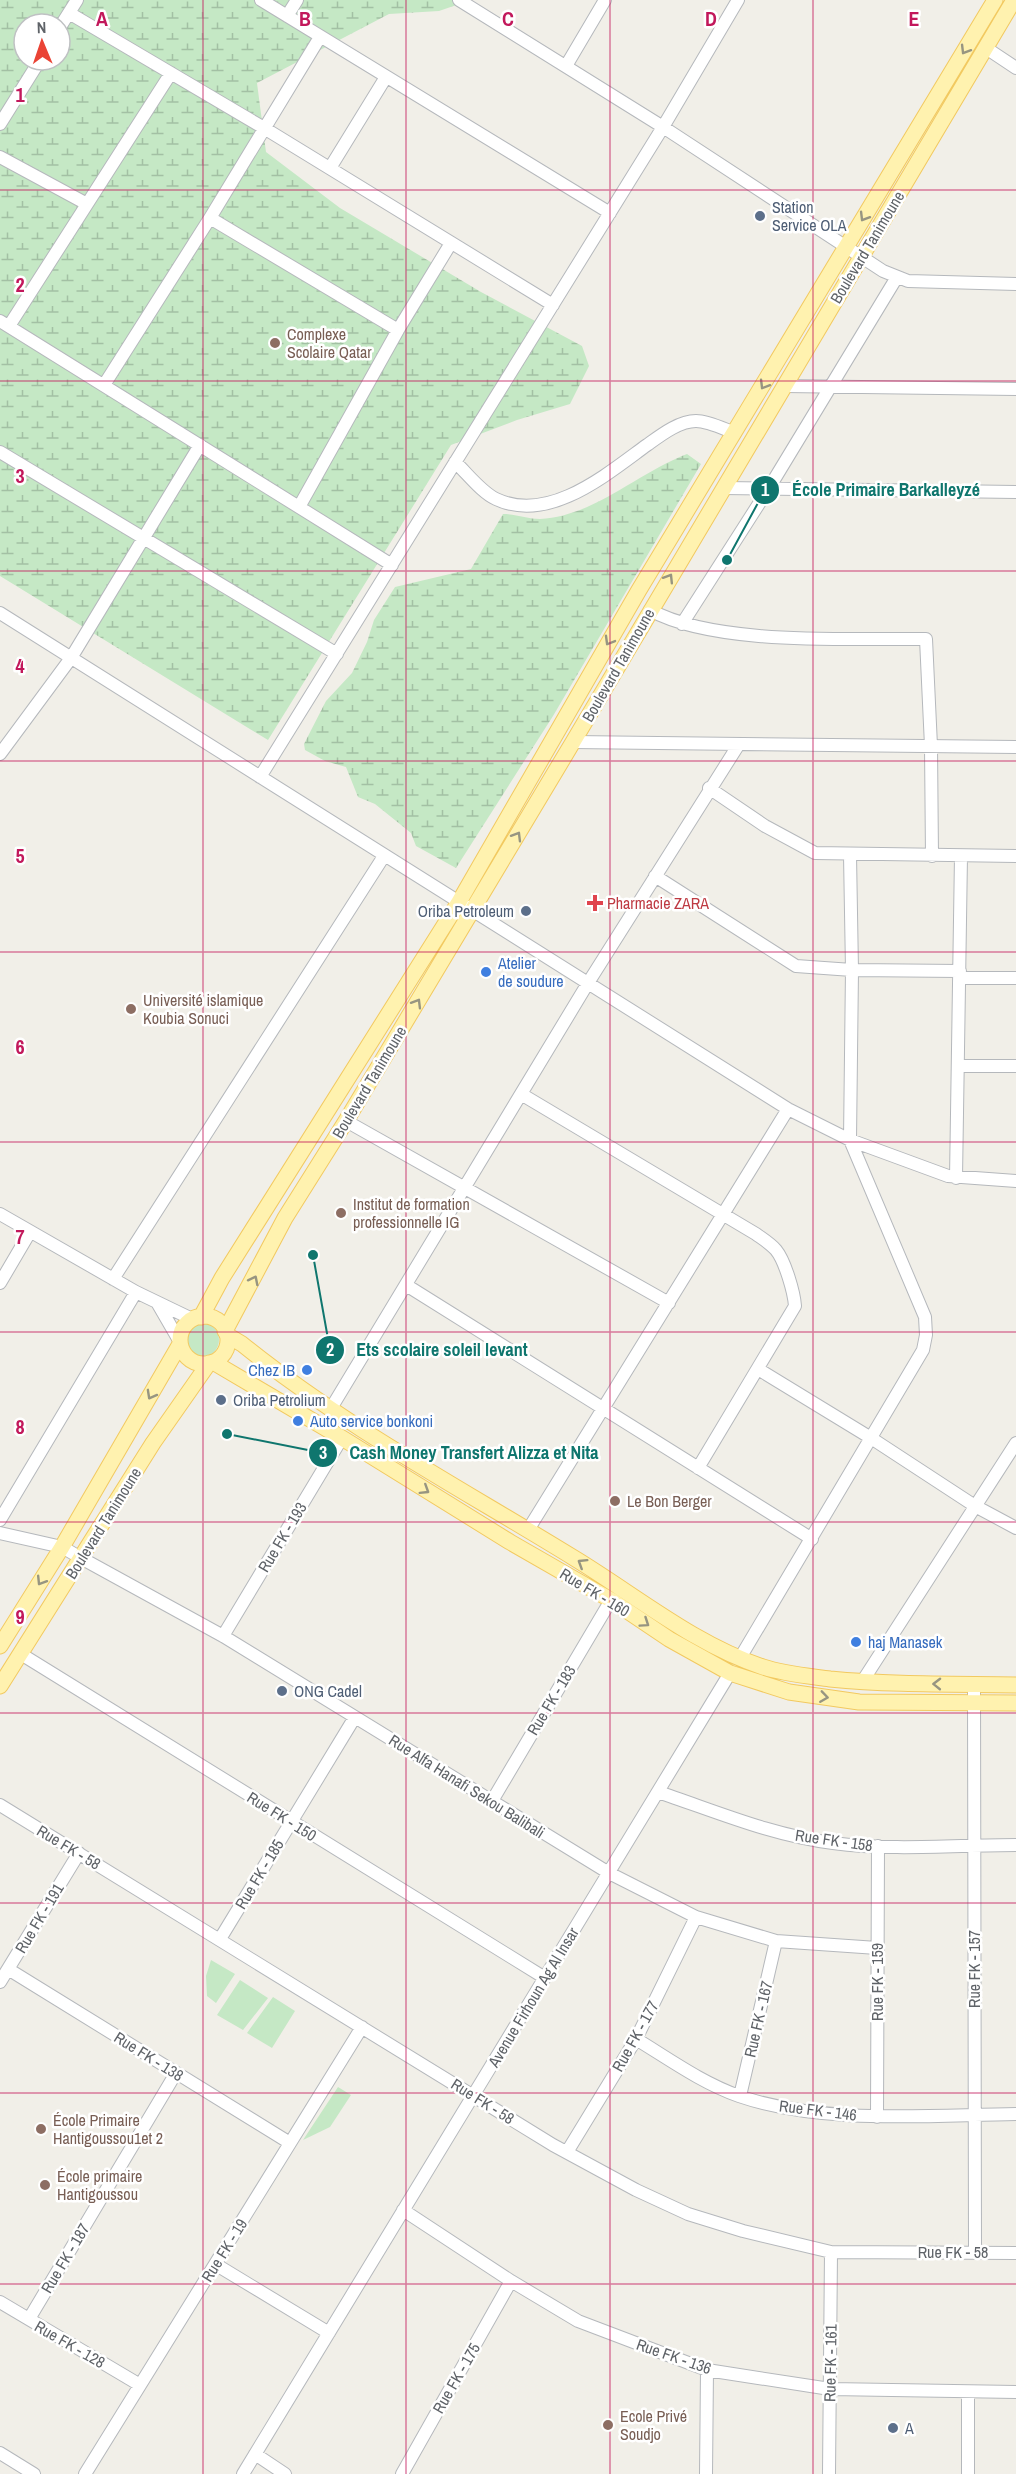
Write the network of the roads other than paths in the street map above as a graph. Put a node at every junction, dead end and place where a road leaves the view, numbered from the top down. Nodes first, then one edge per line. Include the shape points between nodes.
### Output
1 (261, 0) edge
2 (297, 0) edge
3 (605, 0) edge
4 (738, 0) edge
5 (995, 0) edge
6 (1014, 0) edge
7 (466, 2) edge
8 (72, 15) edge
9 (287, 16) junction
10 (320, 37) junction
11 (986, 48) junction
12 (566, 66) junction
13 (1016, 68) edge
14 (32, 72) edge
15 (171, 73) junction
16 (386, 77) junction
17 (0, 124) edge
18 (663, 127) junction
19 (264, 128) junction
20 (0, 157) edge
21 (330, 168) junction
22 (87, 204) junction
23 (610, 213) junction
24 (210, 218) junction
25 (451, 243) junction
26 (846, 248) junction
27 (860, 257) junction
28 (897, 277) junction
29 (1016, 284) edge
30 (553, 305) junction
31 (4, 323) edge
32 (398, 330) junction
33 (104, 386) junction
34 (785, 386) junction
35 (830, 386) junction
36 (1016, 389) edge
37 (735, 433) junction
38 (200, 445) junction
39 (0, 452) edge
40 (455, 462) junction
41 (723, 488) junction
42 (769, 488) junction
43 (1016, 492) edge
44 (299, 507) junction
45 (144, 538) junction
46 (392, 565) junction
47 (650, 610) junction
48 (0, 613) edge
49 (682, 624) junction
50 (337, 654) junction
51 (71, 658) junction
52 (573, 742) junction
53 (739, 744) junction
54 (931, 746) junction
55 (1016, 747) edge
56 (0, 754) edge
57 (260, 777) junction
58 (709, 788) junction
59 (850, 855) junction
60 (384, 856) junction
61 (932, 856) junction
62 (961, 856) junction
63 (1016, 856) edge
64 (655, 876) junction
65 (459, 902) junction
66 (472, 911) junction
67 (852, 970) junction
68 (960, 975) junction
69 (1016, 978) edge
70 (588, 984) junction
71 (958, 1066) junction
72 (1016, 1066) edge
73 (521, 1094) junction
74 (788, 1109) junction
75 (346, 1121) junction
76 (850, 1140) junction
77 (956, 1178) junction
78 (1016, 1181) edge
79 (465, 1187) junction
80 (0, 1214) edge
81 (723, 1216) junction
82 (30, 1232) junction
83 (113, 1279) junction
84 (0, 1283) edge
85 (406, 1285) junction
86 (136, 1292) junction
87 (157, 1303) junction
88 (669, 1303) junction
89 (196, 1318) junction
90 (226, 1333) junction
91 (180, 1343) junction
92 (211, 1363) junction
93 (758, 1369) junction
94 (604, 1408) junction
95 (330, 1410) junction
96 (342, 1438) junction
97 (871, 1438) junction
98 (1016, 1443) edge
99 (698, 1468) junction
100 (975, 1506) junction
101 (0, 1520) edge
102 (1016, 1528) edge
103 (528, 1530) junction
104 (2, 1537) edge
105 (812, 1539) junction
106 (62, 1547) junction
107 (81, 1558) junction
108 (611, 1600) junction
109 (223, 1636) junction
110 (0, 1646) edge
111 (21, 1654) junction
112 (740, 1658) junction
113 (764, 1668) junction
114 (730, 1673) junction
115 (862, 1682) junction
116 (758, 1683) junction
117 (974, 1685) junction
118 (1016, 1685) edge
119 (0, 1686) edge
120 (974, 1703) junction
121 (1016, 1703) edge
122 (355, 1717) junction
123 (658, 1792) junction
124 (492, 1801) junction
125 (0, 1805) edge
126 (291, 1822) junction
127 (974, 1845) junction
128 (1016, 1845) edge
129 (878, 1846) junction
130 (79, 1853) junction
131 (609, 1872) junction
132 (696, 1917) junction
133 (220, 1939) junction
134 (776, 1941) junction
135 (877, 1948) junction
136 (8, 1969) junction
137 (545, 1978) junction
138 (0, 1982) edge
139 (362, 2026) junction
140 (636, 2038) junction
141 (176, 2073) junction
142 (474, 2095) junction
143 (740, 2096) junction
144 (975, 2114) junction
145 (1016, 2114) edge
146 (877, 2117) junction
147 (290, 2143) junction
148 (567, 2152) junction
149 (404, 2210) junction
150 (831, 2252) junction
151 (975, 2252) junction
152 (1016, 2253) edge
153 (215, 2264) junction
154 (511, 2281) junction
155 (0, 2302) edge
156 (28, 2319) junction
157 (329, 2332) junction
158 (706, 2370) junction
159 (140, 2385) junction
160 (830, 2389) junction
161 (968, 2392) junction
162 (1016, 2392) edge
163 (0, 2453) edge
164 (255, 2454) junction
165 (34, 2474) edge
166 (85, 2474) edge
167 (243, 2474) edge
168 (285, 2474) edge
169 (402, 2474) edge
170 (706, 2474) edge
171 (829, 2474) edge
172 (968, 2474) edge

1 - 9 street
2 - 9 street
3 - 12 street
4 - 18 street
5 -> 26 main road, Boulevard Tanimoune
6 - 11 main road, Boulevard Tanimoune
7 - 12 street
8 - 15 street
9 - 10 street
10 - 16 street
10 - 19 street
11 - 13 street
11 - 27 main road, Boulevard Tanimoune
12 - 18 street
14 - 17 street
15 - 19 street
15 - 22 street
16 - 21 street
16 - 23 street
18 - 23 street
18 - 26 street
19 - 21 street
19 - 24 street
20 - 22 street
21 - 25 street
22 - 31 street
23 - 30 street
24 - 32 street
24 - 33 street
25 - 30 street
25 - 32 street
26 - 27 street
26 -> 37 main road, Boulevard Tanimoune
27 - 28 street
27 - 34 main road, Boulevard Tanimoune
28 - 29 street
28 - 35 street
30 - 40 street
31 - 33 street
32 - 44 street
33 - 38 street
34 - 35 street
34 - 41 main road, Boulevard Tanimoune
35 - 36 street
35 - 42 street
37 - 40 street via 698,420 683,424 567,498 546,504 510,504 494,498
37 -> 65 main road, Boulevard Tanimoune via 639,590
38 - 44 street
38 - 45 street
39 - 45 street
40 - 46 street
41 - 42 street
47 -> 41 main road, Boulevard Tanimoune
42 - 43 street
42 - 49 street
44 - 46 street
45 - 50 street
45 - 51 street
46 - 50 street
47 - 49 street
47 - 52 main road, Boulevard Tanimoune
48 - 51 street
49 - 54 street via 773,636 926,639
50 - 57 street
51 - 56 street
51 - 57 street
52 - 53 street
66 -> 52 main road, Boulevard Tanimoune
53 - 54 street
53 - 58 street
54 - 55 street
54 - 61 street
57 - 60 street
58 - 59 street via 765,826 815,853
58 - 64 street
59 - 61 street
59 - 67 street
60 - 65 street
60 - 83 street
61 - 62 street
62 - 63 street
62 - 68 street
64 - 67 street via 796,966
64 - 70 street
65 - 66 street
65 - 89 main road, Boulevard Tanimoune
66 - 70 street
75 -> 66 main road, Boulevard Tanimoune
67 - 68 street
67 - 76 street
68 - 69 street
68 - 71 street
70 - 73 street
70 - 74 street
71 - 72 street
71 - 77 street
73 - 79 street
73 - 81 street
74 - 76 street
74 - 81 street
75 - 79 street
90 -> 75 main road, Boulevard Tanimoune via 285,1218
76 - 77 street
76 - 97 street via 925,1317 923,1350
77 - 78 street
79 - 85 street
79 - 88 street
80 - 82 street
81 - 88 street
81 - 93 street via 775,1250 793,1291 795,1306
82 - 83 street
82 - 84 street
83 - 86 street
85 - 94 street
85 - 95 street
86 - 87 street
86 - 101 street
87 - 89 street
87 - 91 street
88 - 94 street
89 - 90 main road via 218,1321
89 - 91 main road via 182,1329
90 - 92 main road via 225,1351
90 - 95 main road, Rue FK - 160
91 - 92 main road via 187,1358
91 -> 106 main road, Boulevard Tanimoune
92 - 96 main road, Rue FK - 160
92 - 107 main road, Boulevard Tanimoune via 153,1443
93 - 97 street
93 - 99 street
94 - 99 street
94 - 103 street
95 - 103 main road, Rue FK - 160
96 -> 108 main road, Rue FK - 160
96 - 109 street, Rue FK - 193
97 - 100 street
97 - 105 street
98 - 100 street
99 - 105 street
100 - 102 street
100 - 115 street
112 -> 103 main road, Rue FK - 160 via 685,1629
104 - 106 street, Rue Alfa Hanafi Sekou Balibali
105 - 112 street
106 - 107 street, Rue Alfa Hanafi Sekou Balibali
106 -> 110 main road, Boulevard Tanimoune
107 - 109 street, Rue Alfa Hanafi Sekou Balibali
107 - 111 main road, Boulevard Tanimoune
108 -> 114 main road, Rue FK - 160
108 - 124 street, Rue FK - 183
109 - 122 street, Rue Alfa Hanafi Sekou Balibali
111 - 119 main road, Boulevard Tanimoune
111 - 126 street, Rue FK - 150
112 - 113 main road, Rue FK - 160
113 - 115 main road, Rue FK - 160
113 - 116 main road
114 - 116 main road, Rue FK - 160
114 - 123 street, Avenue Firhoun Ag Al Insar
117 -> 115 main road, Rue FK - 160
116 -> 120 main road, Rue FK - 160 via 789,1692 859,1702
117 - 118 main road, Rue FK - 160
117 - 120 street, Rue FK - 157
120 - 121 main road, Rue FK - 160
120 - 127 street, Rue FK - 157
122 - 124 street, Rue Alfa Hanafi Sekou Balibali
122 - 126 street, Rue FK - 185
123 - 129 street, Rue FK - 158 via 780,1832 832,1843
123 - 131 street, Avenue Firhoun Ag Al Insar
124 - 131 street, Rue Alfa Hanafi Sekou Balibali
125 - 130 street, Rue FK - 58
126 - 133 street, Rue FK - 185
126 - 137 street, Rue FK - 150
127 - 128 street, Rue FK - 158
127 - 129 street, Rue FK - 158
127 - 144 street, Rue FK - 157
129 - 135 street, Rue FK - 159
130 - 133 street, Rue FK - 58
130 - 136 street, Rue FK - 191
131 - 132 street, Rue Alfa Hanafi Sekou Balibali
131 - 137 street, Avenue Firhoun Ag Al Insar
132 - 134 street, Rue Alfa Hanafi Sekou Balibali
132 - 140 street, Rue FK - 177
133 - 139 street, Rue FK - 58
134 - 135 street, Rue Alfa Hanafi Sekou Balibali
134 - 143 street, Rue FK - 167
135 - 146 street, Rue FK - 159
136 - 138 street, Rue FK - 191
136 - 141 street, Rue FK - 138
137 - 142 street, Avenue Firhoun Ag Al Insar
139 - 142 street, Rue FK - 58
139 - 147 street, Rue FK - 19
140 - 143 street, Rue FK - 146 via 695,2075
140 - 148 street, Rue FK - 177
141 - 147 street, Rue FK - 138
141 - 156 street, Rue FK - 187
142 - 148 street, Rue FK - 58
142 - 149 street, Avenue Firhoun Ag Al Insar
143 - 146 street, Rue FK - 146 via 788,2108
144 - 145 street, Rue FK - 146
144 - 146 street, Rue FK - 146
144 - 151 street, Rue FK - 157
147 - 153 street, Rue FK - 19
148 - 150 street, Rue FK - 58 via 688,2214
149 - 154 street, Rue FK - 136
149 - 157 street, Avenue Firhoun Ag Al Insar
150 - 151 street, Rue FK - 58
150 - 160 street, Rue FK - 161
151 - 152 street, Rue FK - 58
153 - 157 street
153 - 159 street, Rue FK - 19
154 - 158 street, Rue FK - 136 via 578,2321
154 - 169 street, Rue FK - 175
155 - 156 street, Rue FK - 128
156 - 159 street, Rue FK - 128
157 - 164 street, Avenue Firhoun Ag Al Insar
158 - 160 street, Rue FK - 136
158 - 170 street
159 - 166 street, Rue FK - 19
160 - 161 street, Rue FK - 136
160 - 171 street, Rue FK - 161
161 - 162 street, Rue FK - 136
161 - 172 street
163 - 165 street
164 - 167 street, Avenue Firhoun Ag Al Insar
164 - 168 street

